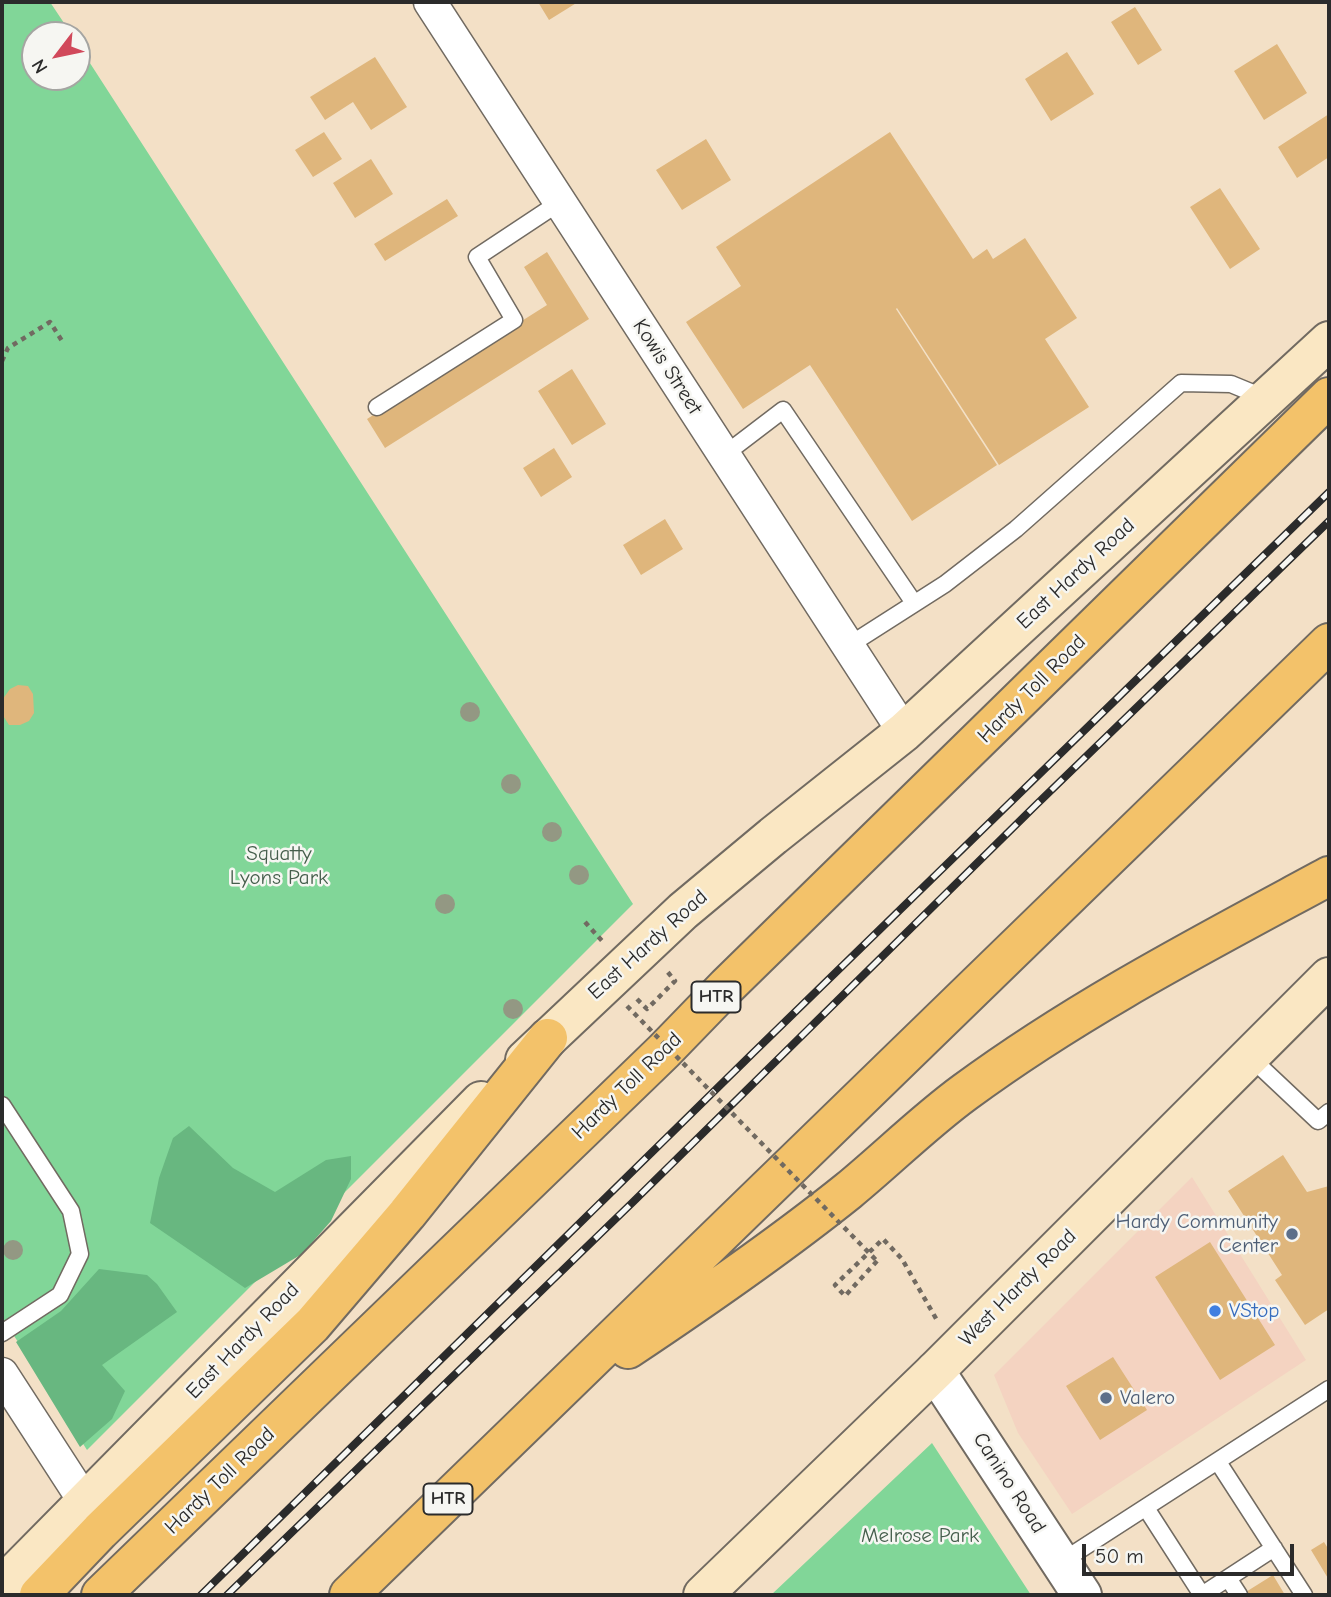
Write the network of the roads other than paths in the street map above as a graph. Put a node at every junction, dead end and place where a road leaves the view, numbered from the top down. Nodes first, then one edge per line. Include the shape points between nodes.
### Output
1 (430, 2) edge
2 (560, 202) junction
3 (1329, 341) edge
4 (1329, 397) edge
5 (1267, 399) junction
6 (377, 407) dead end
7 (724, 455) junction
8 (915, 603) junction
9 (1329, 643) edge
10 (848, 646) junction
11 (904, 732) junction
12 (1329, 876) edge
13 (1329, 978) edge
14 (548, 1038) junction
15 (1250, 1057) junction
16 (2, 1105) edge
17 (1329, 1112) edge
18 (2, 1333) edge
19 (935, 1371) junction
20 (2, 1374) edge
21 (1329, 1390) edge
22 (548, 1403) junction
23 (1218, 1462) junction
24 (85, 1502) junction
25 (1146, 1508) junction
26 (1274, 1548) junction
27 (1061, 1562) junction
28 (1228, 1578) junction
29 (2, 1586) edge
30 (39, 1595) edge
31 (101, 1595) edge
32 (349, 1595) edge
33 (703, 1595) edge
34 (1082, 1595) edge
35 (1202, 1595) edge
36 (1239, 1595) edge
37 (1304, 1595) edge

1 - 2 street, Kowis Street
2 - 6 lane via 477,257 514,320
2 - 7 street, Kowis Street
3 - 5 main road, East Hardy Road
4 - 31 highway, Hardy Toll Road / HTR via 664,1052
5 - 8 lane via 1231,384 1181,383 1016,528
5 - 11 main road, East Hardy Road
7 - 8 lane via 783,410
7 - 10 street, Kowis Street
8 - 10 lane
9 - 22 highway, HTR
10 - 11 street, Kowis Street
11 - 14 main road, East Hardy Road via 683,911
12 - 22 highway via 1157,969 1044,1037 963,1093 848,1191 744,1271
13 - 15 main road, West Hardy Road
14 - 24 main road, East Hardy Road via 463,1118
14 - 30 highway via 312,1325
15 - 17 lane via 1318,1121
15 - 19 main road, West Hardy Road
16 - 18 lane via 71,1211 80,1254 60,1295
19 - 27 street, Canino Road
19 - 33 main road, West Hardy Road
20 - 24 street
21 - 23 lane
22 - 32 highway, HTR
23 - 25 lane
23 - 26 lane
24 - 29 main road, East Hardy Road
25 - 27 lane
25 - 35 lane
26 - 28 lane
26 - 37 lane
27 - 34 street, Canino Road
28 - 35 lane
28 - 36 lane

